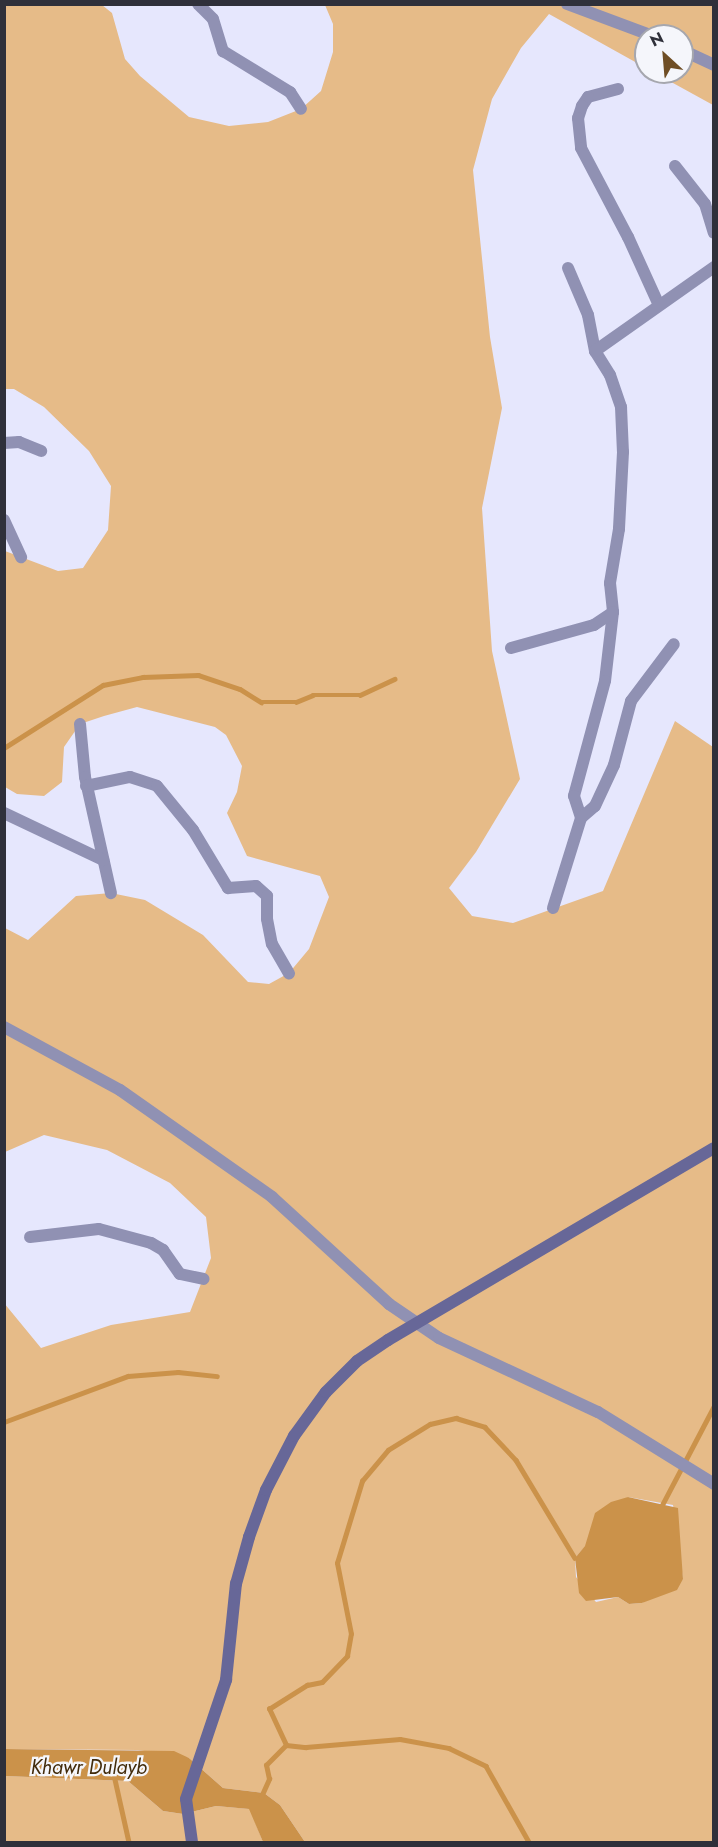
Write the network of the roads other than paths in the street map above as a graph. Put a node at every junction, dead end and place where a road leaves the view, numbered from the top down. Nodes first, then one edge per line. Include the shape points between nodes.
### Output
1 (198, 4) edge
2 (567, 4) edge
3 (634, 29) edge
4 (694, 56) edge
5 (714, 65) edge
6 (618, 89) dead end
7 (301, 109) dead end
8 (675, 166) dead end
9 (714, 233) edge
10 (568, 267) dead end
11 (714, 267) edge
12 (658, 303) junction
13 (595, 351) junction
14 (4, 442) edge
15 (41, 451) dead end
16 (4, 520) edge
17 (21, 557) dead end
18 (614, 612) junction
19 (674, 644) dead end
20 (511, 648) dead end
21 (80, 724) dead end
22 (87, 786) junction
23 (4, 813) edge
24 (581, 818) junction
25 (102, 860) junction
26 (111, 893) dead end
27 (553, 908) dead end
28 (289, 973) dead end
29 (4, 1027) edge
30 (714, 1148) edge
31 (30, 1238) dead end
32 (203, 1279) dead end
33 (418, 1323) junction
34 (714, 1484) edge
35 (192, 1842) edge

1 - 7 street via 213,19 223,51 290,92
2 - 3 street
4 - 5 street
6 - 12 street via 588,97 582,106 578,118 581,148
8 - 9 street via 705,204
10 - 13 street via 588,315
11 - 12 street
12 - 13 street
13 - 18 street via 610,375 621,407 619,529 610,583
14 - 15 street via 19,442
16 - 17 street
18 - 20 street via 594,625
18 - 24 street via 604,681 574,796
19 - 24 street via 631,701 614,765 595,806
21 - 22 street
22 - 25 street
22 - 28 street via 130,777 157,786 194,830 228,888 256,886 267,896 272,944
23 - 25 street
24 - 27 street
25 - 26 street
29 - 33 street via 120,1090 272,1197 389,1304
30 - 33 main road
31 - 32 street via 99,1229 151,1243 163,1250 180,1274
33 - 34 street via 468,1354 598,1412
33 - 35 main road via 357,1361 326,1392 294,1436 266,1490 236,1584 226,1680 189,1780 186,1799

